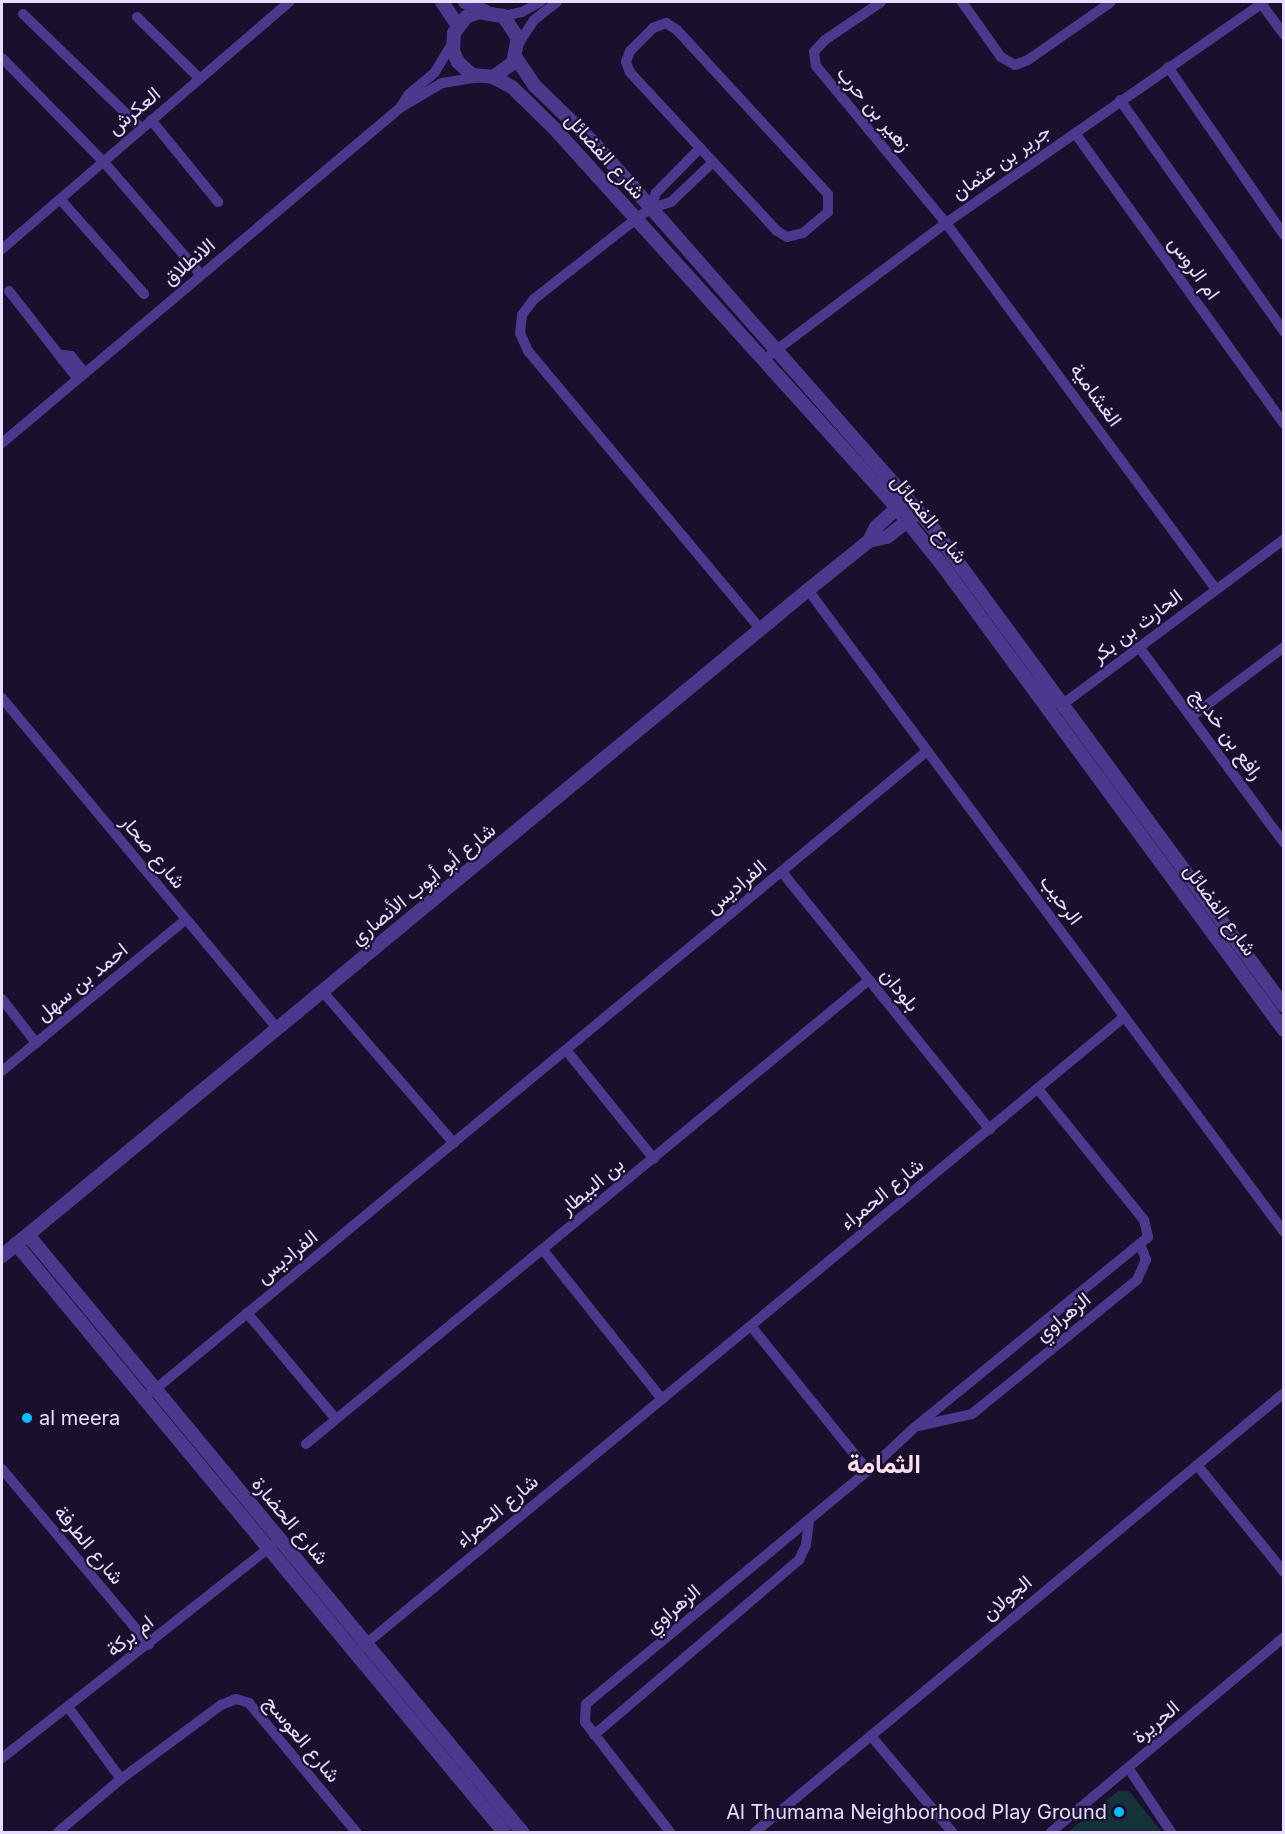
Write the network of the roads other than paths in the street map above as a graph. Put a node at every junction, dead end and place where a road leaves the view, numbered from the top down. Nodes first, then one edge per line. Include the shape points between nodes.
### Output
1 (289, 2) edge
2 (442, 2) edge
3 (465, 2) edge
4 (540, 2) edge
5 (557, 2) edge
6 (881, 2) edge
7 (962, 2) edge
8 (1111, 2) edge
9 (1262, 2) edge
10 (484, 11) junction
11 (23, 14) dead end
12 (503, 16) junction
13 (137, 17) dead end
14 (458, 26) junction
15 (1284, 35) edge
16 (452, 44) junction
17 (519, 44) junction
18 (2, 58) edge
19 (516, 58) junction
20 (1168, 67) junction
21 (478, 77) junction
22 (493, 77) junction
23 (200, 80) junction
24 (1120, 100) junction
25 (400, 108) junction
26 (151, 120) junction
27 (141, 128) junction
28 (1075, 133) junction
29 (589, 139) junction
30 (571, 147) junction
31 (700, 148) junction
32 (103, 161) junction
33 (713, 162) junction
34 (62, 196) junction
35 (218, 202) dead end
36 (651, 208) junction
37 (636, 219) junction
38 (946, 223) junction
39 (1284, 235) edge
40 (2, 249) edge
41 (201, 275) junction
42 (9, 291) dead end
43 (144, 294) dead end
44 (1284, 332) edge
45 (777, 349) junction
46 (763, 359) junction
47 (81, 375) junction
48 (1284, 424) edge
49 (3, 440) edge
50 (909, 498) junction
51 (897, 508) junction
52 (920, 512) junction
53 (908, 521) junction
54 (1284, 539) edge
55 (869, 541) junction
56 (1216, 589) junction
57 (808, 590) junction
58 (760, 630) junction
59 (1139, 647) junction
60 (1284, 647) edge
61 (1017, 665) junction
62 (2, 698) edge
63 (1062, 704) junction
64 (1192, 716) junction
65 (927, 751) junction
66 (1284, 843) edge
67 (782, 872) junction
68 (185, 920) junction
69 (869, 980) junction
70 (322, 992) junction
71 (2, 999) edge
72 (1284, 1006) edge
73 (1124, 1017) junction
74 (277, 1028) junction
75 (1284, 1030) edge
76 (36, 1043) junction
77 (566, 1050) junction
78 (2, 1071) edge
79 (1038, 1089) junction
80 (990, 1130) junction
81 (454, 1143) junction
82 (654, 1159) junction
83 (1284, 1232) edge
84 (28, 1235) junction
85 (16, 1244) junction
86 (1140, 1246) junction
87 (543, 1250) junction
88 (2, 1256) edge
89 (247, 1313) junction
90 (751, 1326) junction
91 (155, 1389) junction
92 (1284, 1393) edge
93 (662, 1398) junction
94 (145, 1399) junction
95 (336, 1419) junction
96 (915, 1427) junction
97 (306, 1444) dead end
98 (1197, 1465) junction
99 (2, 1468) edge
100 (868, 1471) junction
101 (809, 1520) junction
102 (274, 1544) junction
103 (1284, 1572) edge
104 (1284, 1637) edge
105 (149, 1644) junction
106 (361, 1648) junction
107 (68, 1707) junction
108 (594, 1735) junction
109 (871, 1736) junction
110 (2, 1758) edge
111 (1129, 1769) junction
112 (121, 1779) junction
113 (58, 1833) edge
114 (356, 1833) edge
115 (504, 1833) edge
116 (522, 1833) edge
117 (670, 1833) edge
118 (754, 1833) edge
119 (952, 1833) edge
120 (1051, 1833) edge
121 (1171, 1833) edge

1 - 23 street, العكرش
2 - 14 street
3 - 10 street
4 - 12 street
5 - 17 street via 528,27
6 - 38 street, زهير بن حرب via 825,40 814,52 816,66
7 - 8 street via 1001,57 1014,65 1028,60
9 - 15 street
9 - 20 street, جرير بن عثمان
10 - 12 street
10 - 14 street via 470,15
11 - 27 street
12 - 17 street via 514,28
13 - 23 street
14 - 16 street
16 - 21 street via 458,62
16 - 25 street, الانطلاق via 435,72 408,95
17 - 19 street
18 - 32 street
19 - 22 street via 507,70
19 - 29 street, شارع الفضائل via 535,86
20 - 24 street, جرير بن عثمان
20 - 39 street
21 - 22 street
21 - 25 street, الانطلاق via 442,83
22 - 30 street, شارع الفضائل via 518,92
23 - 26 street, العكرش
24 - 28 street, جرير بن عثمان
24 - 44 street
25 - 41 street, الانطلاق
26 - 27 street, العكرش
26 - 35 street
27 - 32 street, العكرش
28 - 38 street, جرير بن عثمان
28 - 48 street, ام الروس
29 - 30 street
29 - 36 street, شارع الفضائل
30 - 37 street, شارع الفضائل
31 - 33 street
31 - 33 street via 627,68 630,51 659,24 672,26 825,190 830,198 828,212 803,233 787,237
31 - 36 street via 656,193
32 - 34 street, العكرش
32 - 41 street
33 - 36 street via 671,202
34 - 40 street, العكرش
34 - 43 street
36 - 37 street
36 - 45 street, شارع الفضائل
37 - 46 street, شارع الفضائل
37 - 58 street via 534,299 522,315 520,333 528,351
38 - 45 street, جرير بن عثمان
38 - 56 street, الغشامية
41 - 47 street, الانطلاق
42 - 47 street via 63,355 71,356
45 - 46 street, جرير بن عثمان
45 - 50 street, شارع الفضائل
46 - 51 street, شارع الفضائل
47 - 49 street, الانطلاق
50 - 51 street, شارع أبو أيوب الأنصاري
50 - 52 street, شارع الفضائل
51 - 53 street, شارع الفضائل
51 - 55 street, شارع أبو أيوب الأنصاري via 876,527
52 - 53 street, شارع أبو أيوب الأنصاري
52 - 63 street, شارع الفضائل
53 - 55 street, شارع أبو أيوب الأنصاري via 887,537
53 - 61 street, شارع الفضائل
54 - 56 street, الحارث بن بكر
55 - 57 street, شارع أبو أيوب الأنصاري
56 - 59 street, الحارث بن بكر
57 - 58 street, شارع أبو أيوب الأنصاري
57 - 65 street, الرحيب
58 - 70 street, شارع أبو أيوب الأنصاري
59 - 63 street, الحارث بن بكر
59 - 64 street, رافع بن خديج
60 - 64 street
61 - 63 street via 1030,674 1051,701
61 - 75 street, شارع الفضائل
62 - 68 street, شارع صحار
63 - 72 street, شارع الفضائل
64 - 66 street, رافع بن خديج
65 - 67 street, الفراديس
65 - 73 street, الرحيب
67 - 69 street, بلودان
67 - 77 street, الفراديس
68 - 74 street, شارع صحار
68 - 76 street, احمد بن سهل
69 - 80 street, بلودان
69 - 82 street, بن البيطار
70 - 74 street, شارع أبو أيوب الأنصاري
70 - 81 street
71 - 76 street
73 - 79 street, شارع الحمراء
73 - 83 street, الرحيب
74 - 84 street, شارع أبو أيوب الأنصاري
76 - 78 street, احمد بن سهل
77 - 81 street, الفراديس
77 - 82 street
79 - 80 street, شارع الحمراء
79 - 86 street, الزهراوي via 1144,1220 1148,1237
80 - 90 street, شارع الحمراء
81 - 89 street, الفراديس
82 - 87 street, بن البيطار
84 - 85 street, شارع أبو أيوب الأنصاري
84 - 91 street, شارع الحضارة
85 - 88 street, شارع أبو أيوب الأنصاري
85 - 94 street, شارع الحضارة
86 - 96 street, الزهراوي
86 - 96 street, الزهراوي via 1146,1260 1137,1280 972,1414
87 - 93 street
87 - 95 street, بن البيطار
89 - 91 street, الفراديس
89 - 95 street
90 - 93 street, شارع الحمراء
90 - 100 street
91 - 94 street, الفراديس
91 - 102 street, شارع الحضارة
92 - 98 street, الجولان
93 - 106 street, شارع الحمراء
94 - 102 street, شارع الحضارة
95 - 97 street, بن البيطار
96 - 100 street, الزهراوي
98 - 103 street
98 - 109 street, الجولان
99 - 105 street, شارع الطرفة
100 - 101 street, الزهراوي
101 - 108 street via 806,1545 799,1560
101 - 108 street, الزهراوي via 586,1704 585,1722
102 - 105 street, ام بركة
102 - 106 street, شارع الحضارة
104 - 111 street, الحريرة
105 - 107 street, ام بركة
106 - 115 street, شارع الحضارة
106 - 116 street, شارع الحضارة
107 - 110 street, ام بركة
107 - 112 street
108 - 117 street, الزهراوي
109 - 118 street, الجولان
109 - 119 street
111 - 120 street, الحريرة
111 - 121 street
112 - 113 street, شارع العوسج
112 - 114 street, شارع العوسج via 221,1705 236,1699 249,1703

